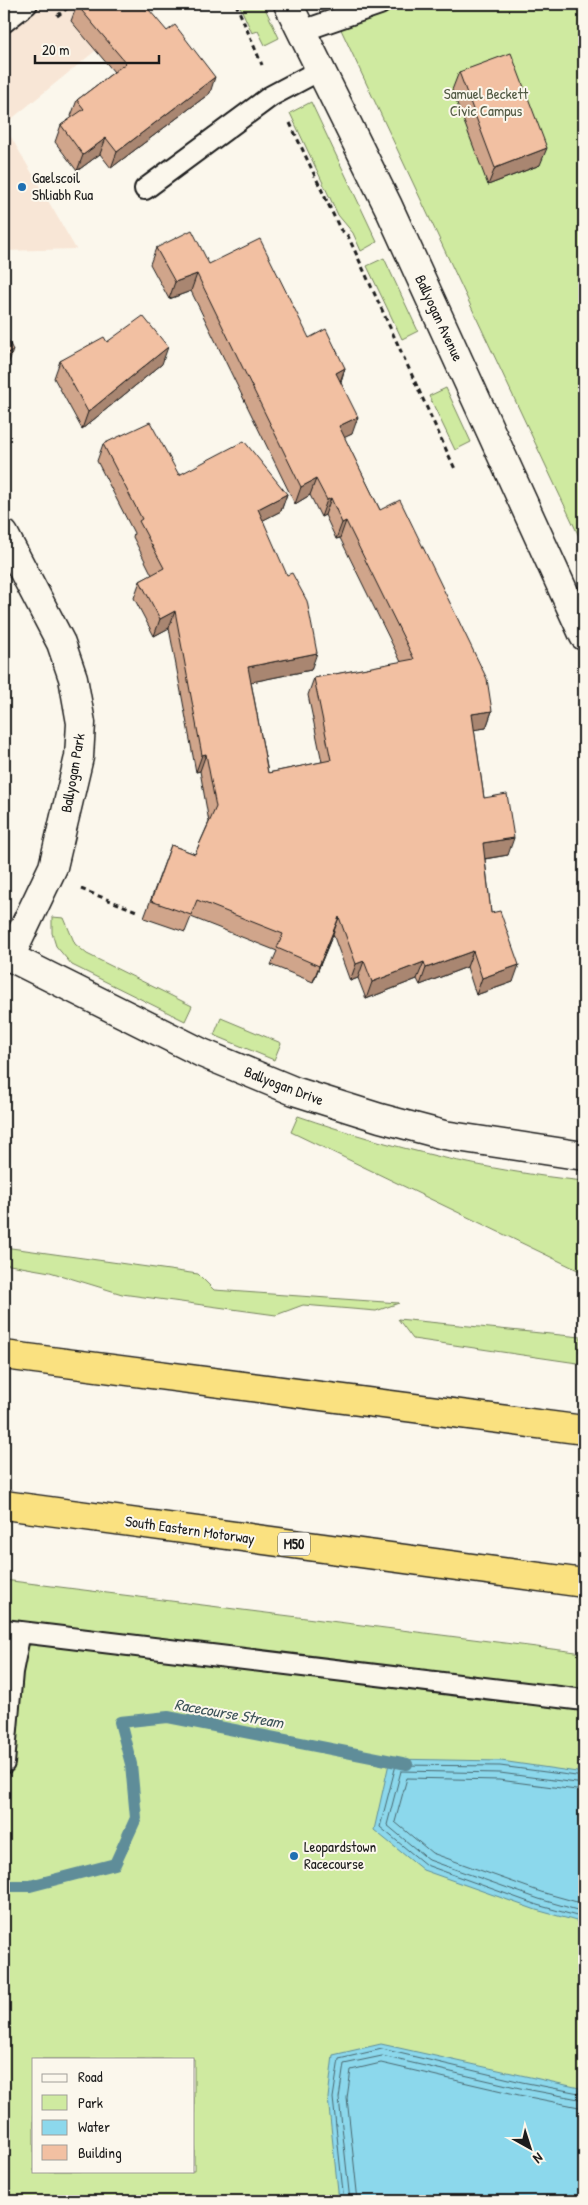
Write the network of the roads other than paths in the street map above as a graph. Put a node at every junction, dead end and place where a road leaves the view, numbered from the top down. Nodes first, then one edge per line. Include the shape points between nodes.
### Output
1 (27, 4) edge
2 (288, 4) edge
3 (380, 4) edge
4 (4, 22) edge
5 (302, 31) junction
6 (320, 70) junction
7 (145, 189) dead end
8 (4, 534) edge
9 (584, 636) edge
10 (7, 955) edge
11 (584, 1156) edge
12 (4, 1355) edge
13 (584, 1430) edge
14 (4, 1505) edge
15 (584, 1583) edge
16 (12, 1631) edge
17 (584, 1700) edge
18 (4, 1763) edge

1 - 4 lane
2 - 5 street, Ballyogan Avenue
3 - 5 lane
5 - 6 street, Ballyogan Avenue
6 - 7 lane via 275,93
6 - 9 street, Ballyogan Avenue via 385,199
8 - 10 street, Ballyogan Park via 61,643 73,678 81,723 77,765 53,867
10 - 11 street, Ballyogan Drive via 202,1053 294,1091 444,1135
12 - 13 highway
14 - 15 highway, South Eastern Motorway / M50
16 - 17 lane
16 - 18 lane

